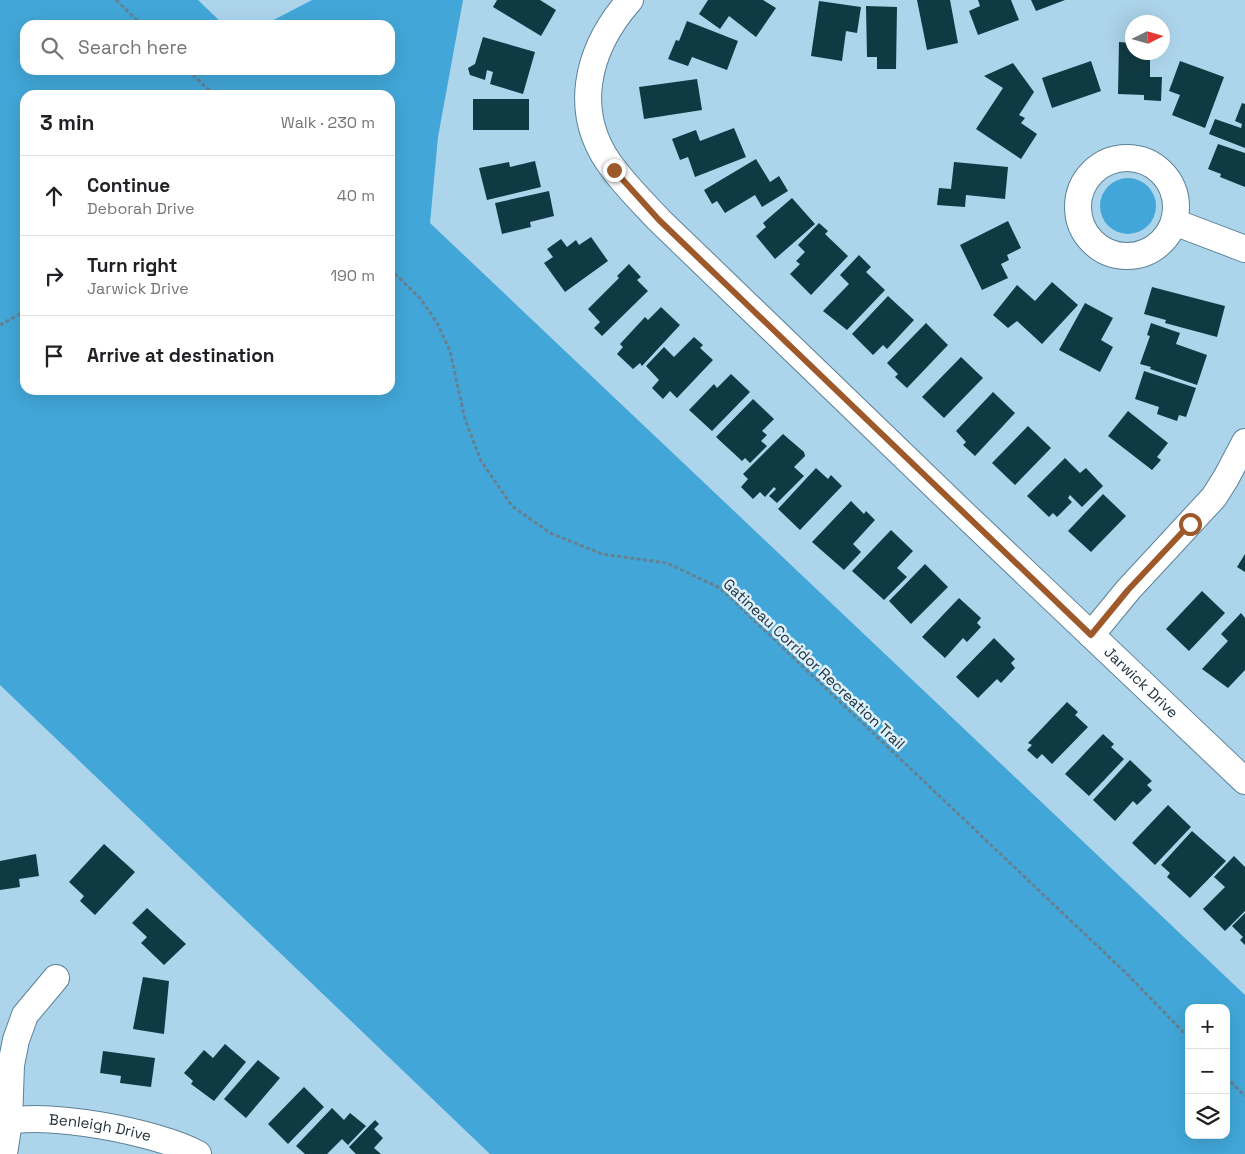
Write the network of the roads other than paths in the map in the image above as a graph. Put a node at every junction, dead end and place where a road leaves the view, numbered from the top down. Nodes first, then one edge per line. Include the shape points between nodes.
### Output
1 (630, 0) edge
2 (1174, 222) dead end
3 (1245, 249) edge
4 (1245, 442) edge
5 (1091, 635) junction
6 (1245, 781) edge
7 (56, 978) dead end
8 (4, 1122) edge
9 (4, 1154) edge
10 (198, 1154) edge

1 - 5 street, Jarwick Drive via 600,42 589,85 592,131 614,170 659,220
2 - 3 street
4 - 5 street via 1214,497
5 - 6 street, Jarwick Drive
7 - 8 street via 25,1014 11,1065
8 - 9 street
8 - 10 street, Benleigh Drive via 85,1123 131,1130

